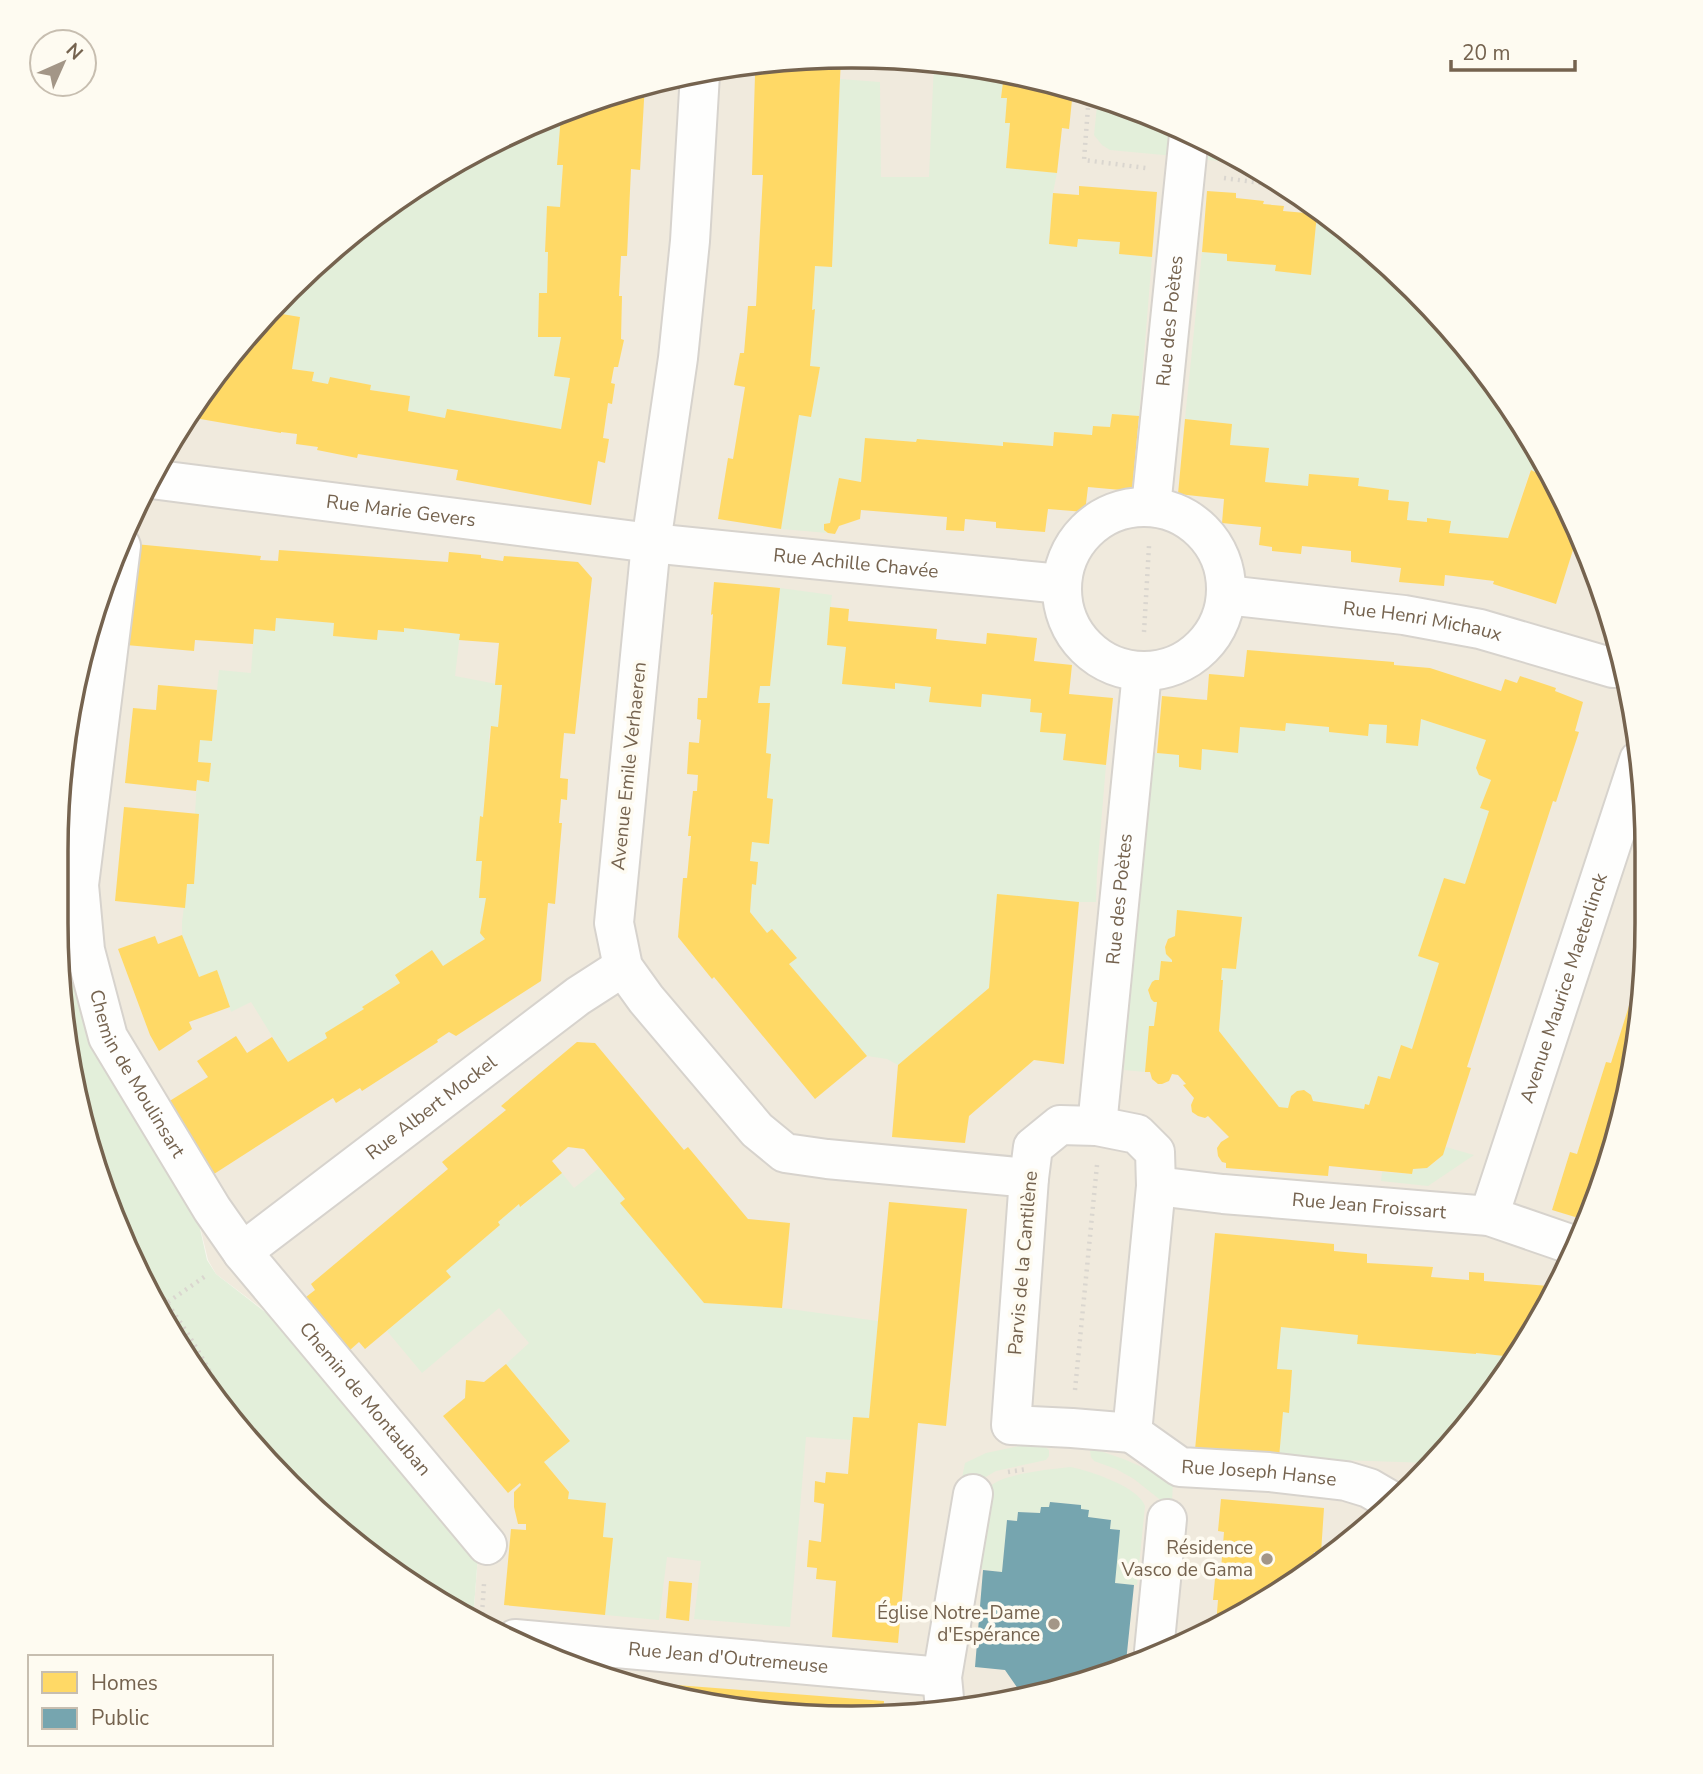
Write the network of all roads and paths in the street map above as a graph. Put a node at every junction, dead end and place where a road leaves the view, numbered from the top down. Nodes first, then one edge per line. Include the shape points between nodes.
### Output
1 (699, 83) edge
2 (1188, 145) edge
3 (162, 480) edge
4 (1151, 507) junction
5 (651, 543) junction
6 (116, 583) edge
7 (1061, 584) junction
8 (1226, 595) junction
9 (1611, 660) edge
10 (1142, 672) junction
11 (1631, 783) edge
12 (624, 967) junction
13 (1097, 1126) junction
14 (1029, 1178) junction
15 (1156, 1186) junction
16 (1489, 1216) junction
17 (1566, 1242) edge
18 (242, 1252) junction
19 (164, 1298) edge
20 (168, 1302) junction
21 (206, 1367) edge
22 (1072, 1428) junction
23 (1132, 1433) junction
24 (1034, 1468) dead end
25 (973, 1494) joint
26 (1383, 1496) edge
27 (1167, 1520) dead end
28 (487, 1545) dead end
29 (545, 1643) edge
30 (1155, 1644) edge
31 (943, 1693) edge

1 - 5 street, Avenue Emile Verhaeren via 678,358
2 - 4 street, Rue des Poètes
3 - 5 street, Rue Marie Gevers
4 - 7 street via 1130,507 1094,523 1069,553
4 - 8 street via 1184,517 1213,543 1226,579
4 - 10 path
5 - 7 street, Rue Achille Chavée
5 - 12 street, Avenue Emile Verhaeren via 614,923
6 - 18 street, Chemin de Moulinsart via 79,885 85,950 108,1037
7 - 10 street via 1069,625 1088,650 1104,662
8 - 9 street, Rue Henri Michaux via 1404,615
8 - 10 street via 1223,614 1205,646 1175,666
10 - 13 street, Rue des Poètes
11 - 16 street, Avenue Maurice Maeterlinck
12 - 14 street, Avenue Emile Verhaeren via 757,1130 785,1153
12 - 18 street, Rue Albert Mockel via 578,996
13 - 14 street, Parvis de la Cantilène via 1060,1125 1033,1147
13 - 15 street, Parvis de la Cantilène via 1137,1134 1155,1152
13 - 22 path via 1098,1158
14 - 22 street, Parvis de la Cantilène via 1011,1425
15 - 16 street, Rue Jean Froissart
15 - 23 street, Parvis de la Cantilène
16 - 17 street, Rue Jean Froissart
18 - 20 path
18 - 28 street, Chemin de Montauban
19 - 20 path
20 - 21 path
22 - 23 street, Parvis de la Cantilène
23 - 26 street, Rue Joseph Hanse via 1180,1467 1346,1482
24 - 25 path via 985,1480
25 - 31 street
27 - 30 street
29 - 31 street, Rue Jean d'Outremeuse

